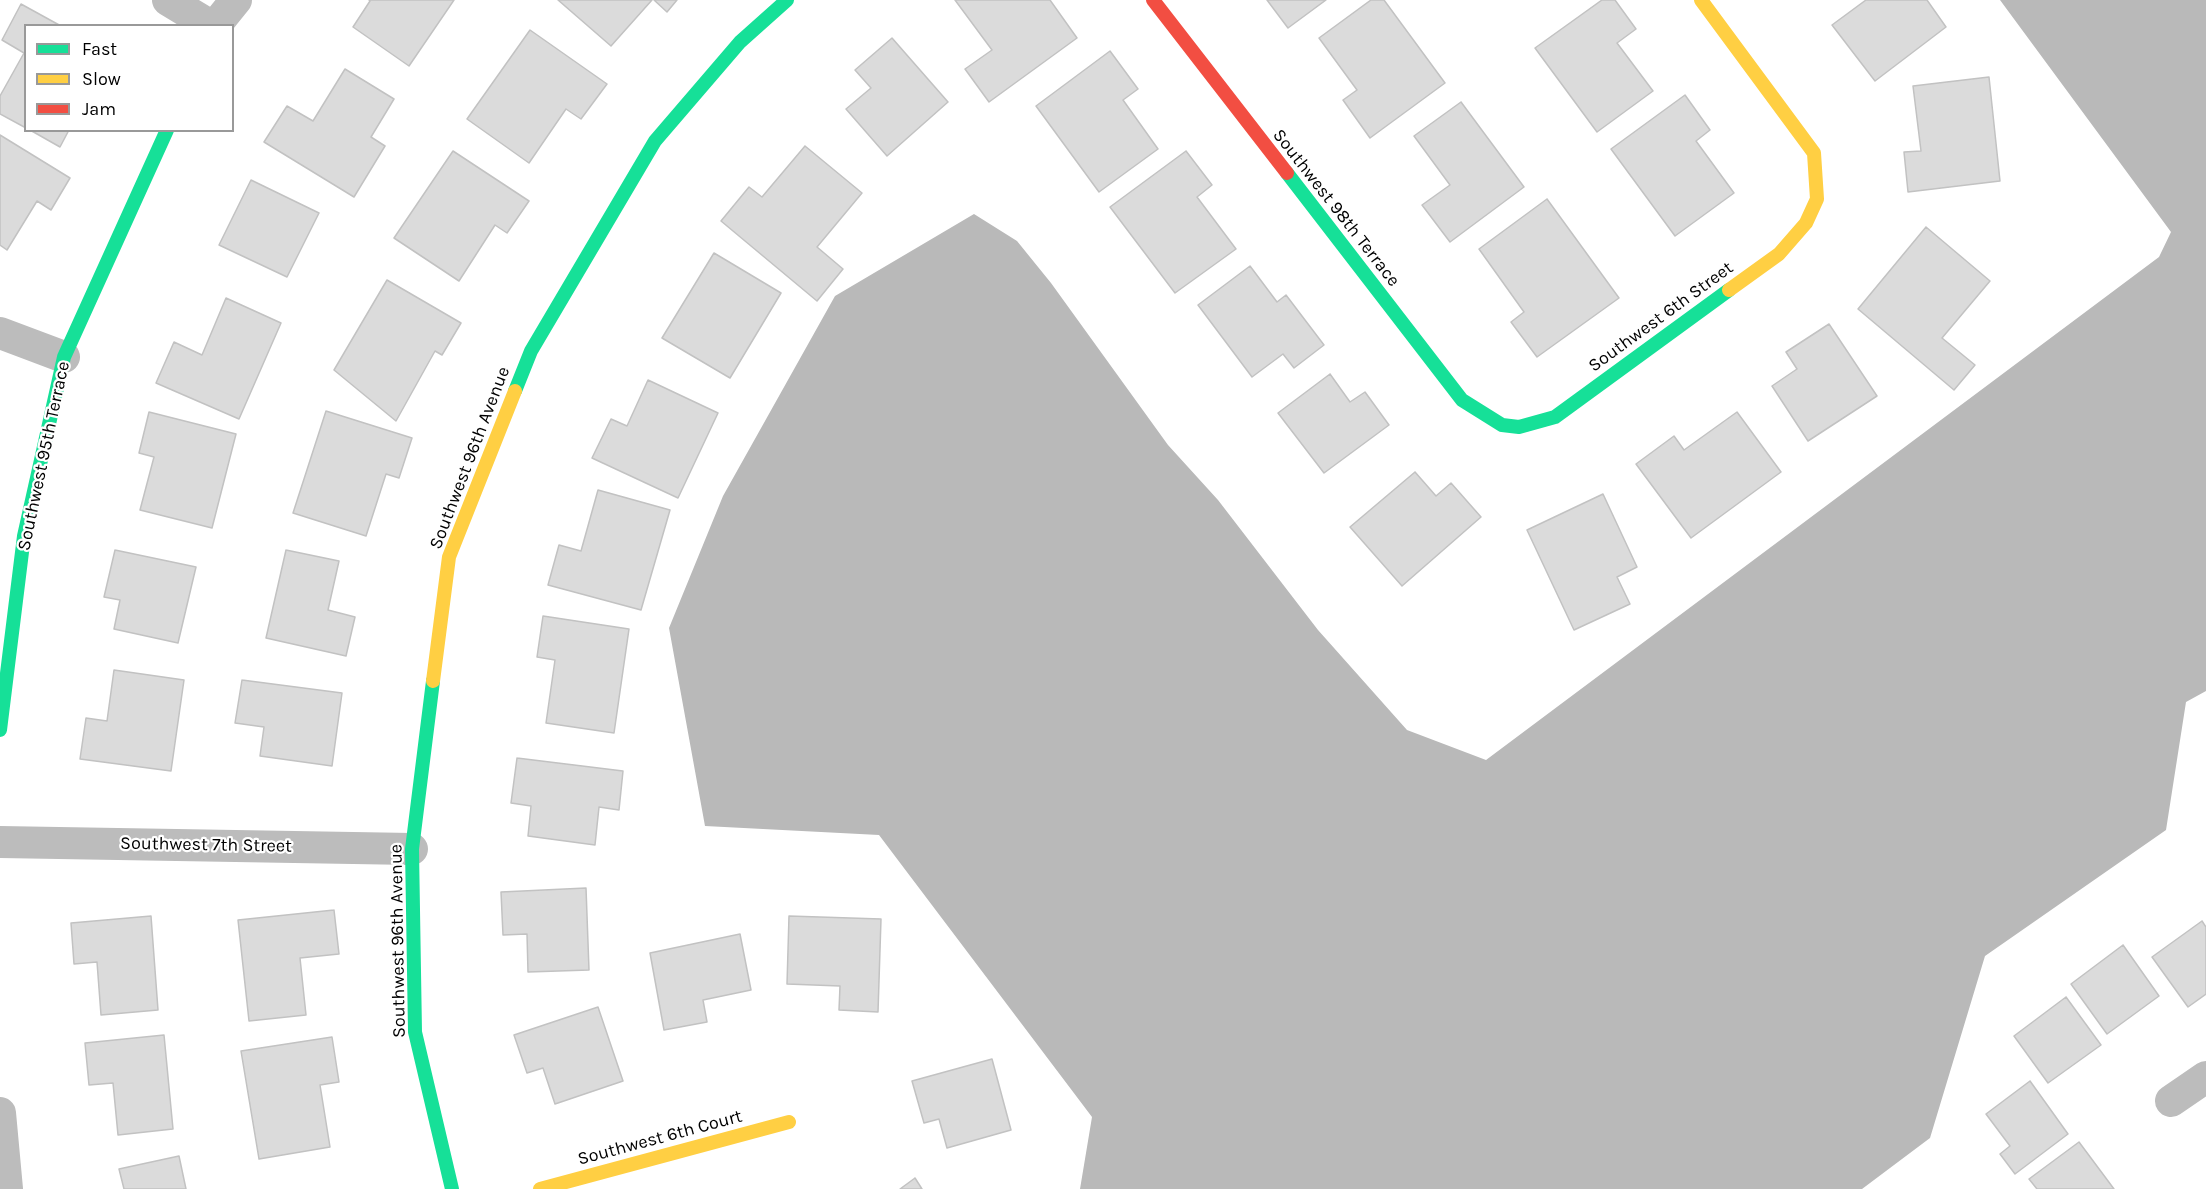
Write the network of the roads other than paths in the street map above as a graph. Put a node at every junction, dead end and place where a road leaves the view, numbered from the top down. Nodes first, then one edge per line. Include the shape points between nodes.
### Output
1 (168, 0) edge
2 (236, 0) edge
3 (787, 0) edge
4 (1153, 0) edge
5 (1701, 0) edge
6 (210, 24) edge
7 (215, 24) edge
8 (166, 132) edge
9 (0, 333) edge
10 (64, 357) junction
11 (1502, 425) joint
12 (0, 730) edge
13 (0, 842) edge
14 (412, 849) junction
15 (2206, 1077) edge
16 (2171, 1101) dead end
17 (0, 1113) edge
18 (789, 1122) dead end
19 (7, 1189) edge
20 (452, 1189) edge
21 (540, 1189) edge

1 - 6 street
2 - 7 street
3 - 14 street, Southwest 96th Avenue via 740,42 655,141 531,351 450,557
4 - 11 street, Southwest 98th Terrace via 1462,400
5 - 11 street, Southwest 6th Street via 1814,153 1817,199 1806,223 1779,254 1555,417 1519,427
8 - 10 street, Southwest 95th Terrace
9 - 10 street
10 - 12 street, Southwest 95th Terrace via 24,536
13 - 14 street, Southwest 7th Street
14 - 20 street, Southwest 96th Avenue via 415,1032
15 - 16 street
17 - 19 street
18 - 21 street, Southwest 6th Court

